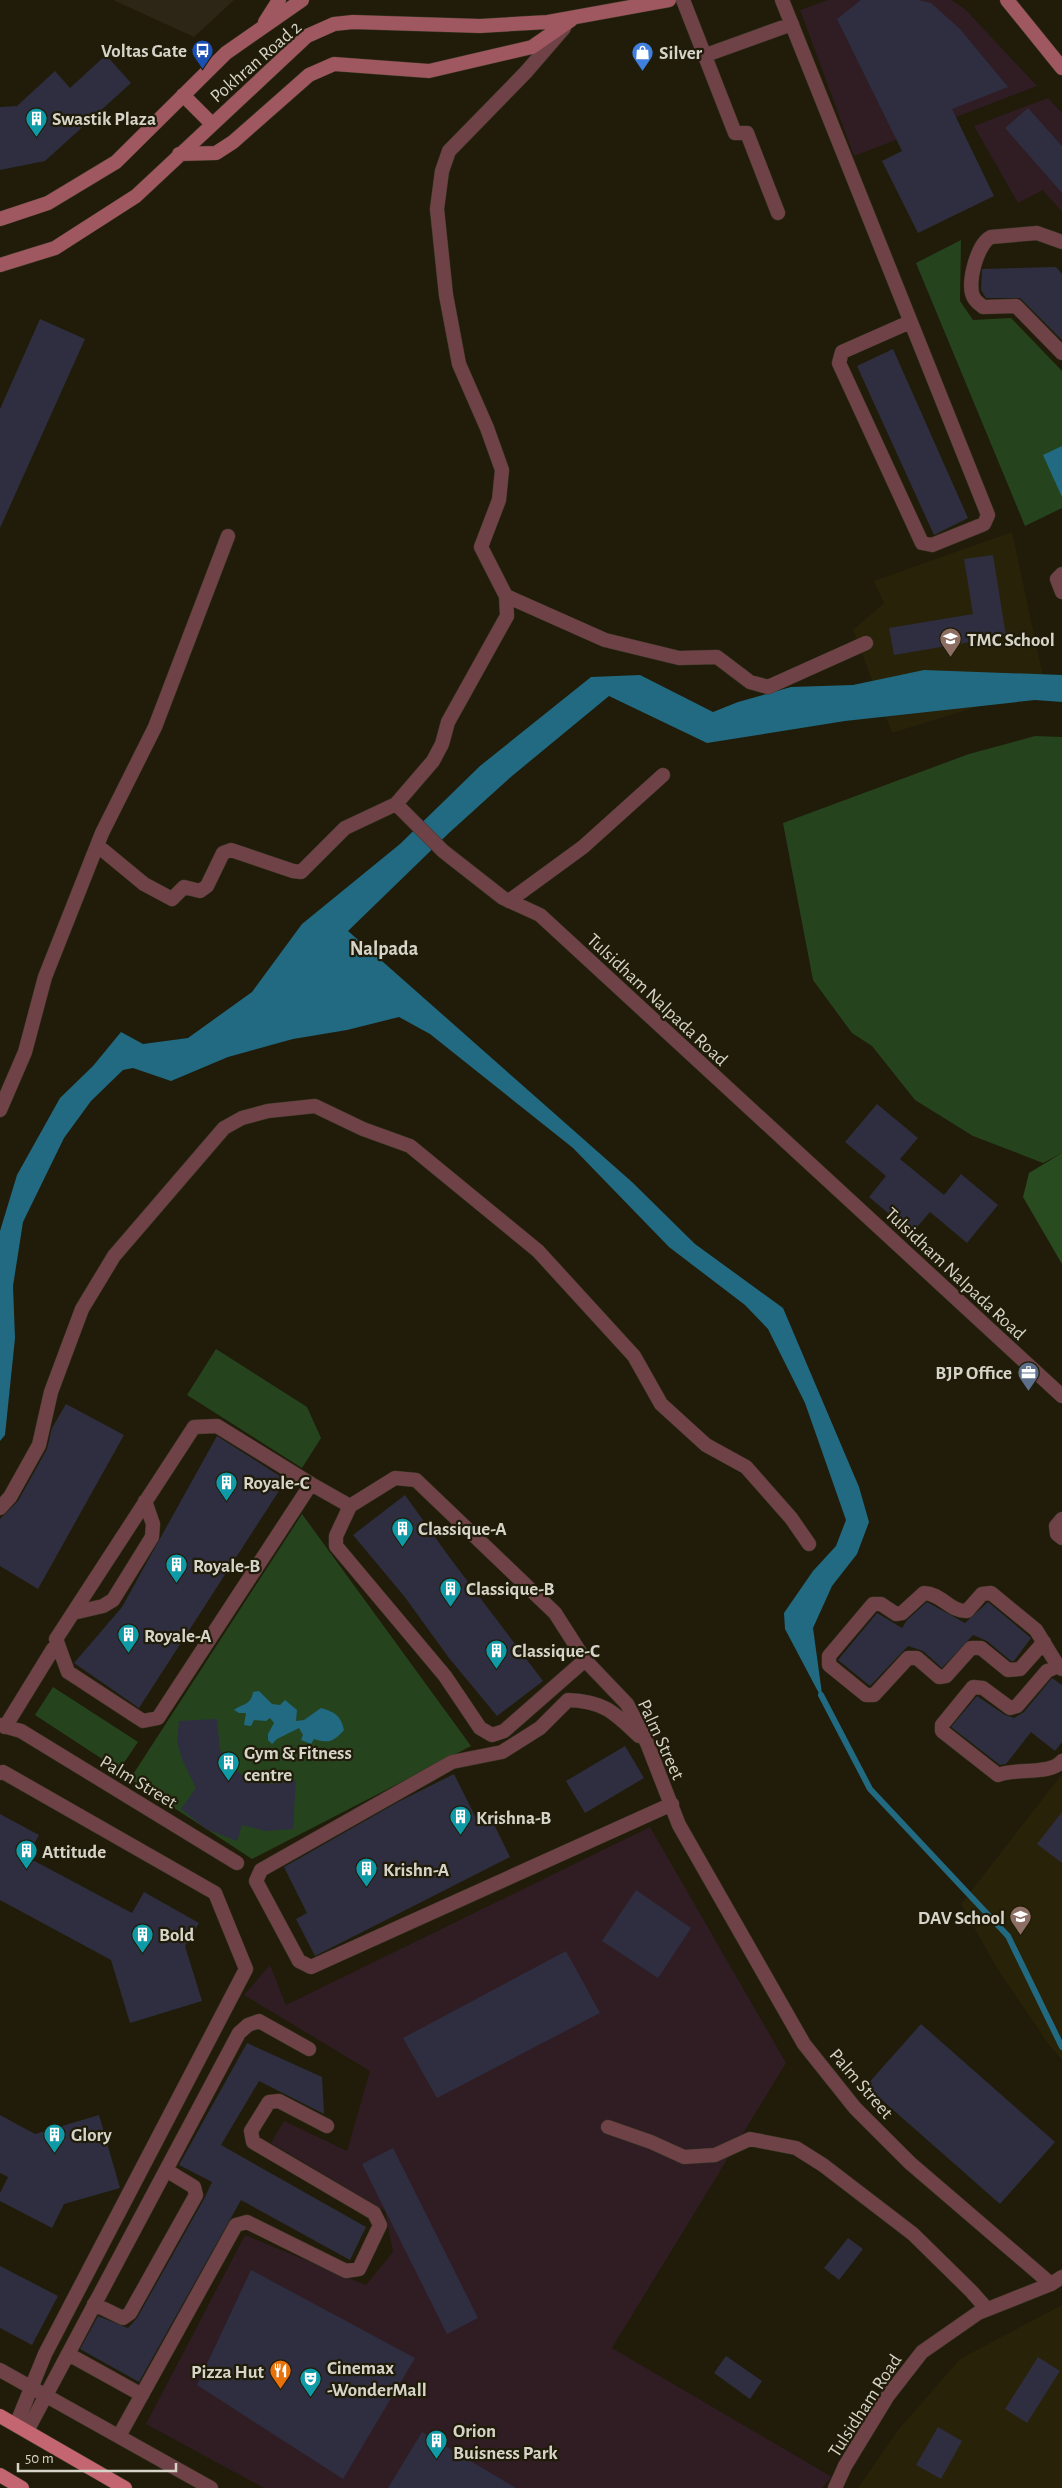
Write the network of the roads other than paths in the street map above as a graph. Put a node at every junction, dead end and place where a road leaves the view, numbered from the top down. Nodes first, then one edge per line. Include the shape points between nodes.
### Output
1 (280, 0) edge
2 (302, 0) edge
3 (669, 0) edge
4 (683, 0) edge
5 (782, 0) edge
6 (1007, 0) edge
7 (575, 17) junction
8 (792, 24) junction
9 (262, 27) junction
10 (706, 55) junction
11 (1062, 68) edge
12 (183, 95) junction
13 (211, 123) junction
14 (179, 154) junction
15 (778, 213) dead end
16 (0, 218) edge
17 (1062, 242) edge
18 (0, 265) edge
19 (910, 322) junction
20 (1062, 353) edge
21 (228, 536) dead end
22 (1062, 574) edge
23 (1062, 592) edge
24 (506, 596) junction
25 (866, 643) dead end
26 (663, 775) dead end
27 (396, 804) junction
28 (98, 846) junction
29 (509, 901) junction
30 (0, 1110) edge
31 (1062, 1396) edge
32 (311, 1484) junction
33 (145, 1502) junction
34 (350, 1506) junction
35 (0, 1508) edge
36 (1062, 1519) edge
37 (1062, 1538) edge
38 (809, 1544) dead end
39 (73, 1613) junction
40 (1044, 1642) junction
41 (54, 1644) junction
42 (585, 1660) junction
43 (1060, 1668) edge
44 (3, 1726) edge
45 (647, 1743) junction
46 (1062, 1761) edge
47 (0, 1773) edge
48 (672, 1804) junction
49 (237, 1863) dead end
50 (309, 2049) dead end
51 (327, 2126) dead end
52 (608, 2127) dead end
53 (166, 2170) junction
54 (1057, 2280) edge
55 (94, 2304) junction
56 (987, 2309) junction
57 (68, 2354) junction
58 (0, 2370) edge
59 (31, 2388) junction
60 (142, 2395) junction
61 (46, 2396) junction
62 (0, 2416) edge
63 (22, 2428) junction
64 (119, 2436) junction
65 (0, 2475) edge
66 (22, 2488) edge
67 (125, 2488) edge
68 (212, 2488) edge
69 (835, 2488) edge

1 - 9 main road
2 - 9 main road, Pokhran Road 2
3 - 7 main road, Pokhran Road 2
4 - 10 street
5 - 8 street
6 - 11 main road
7 - 13 main road, Pokhran Road 2 via 480,26 334,24 307,36
7 - 14 main road via 532,47 455,66 429,71 334,64 309,75 234,142 216,153
7 - 24 street via 449,151 442,171 437,209 446,295 459,364 502,470 499,500 481,547
8 - 10 street
8 - 19 street
9 - 12 main road, Pokhran Road 2 via 226,52
10 - 15 street via 735,132 747,133
12 - 13 main road
12 - 16 main road, Pokhran Road 2 via 116,162 48,203
13 - 14 main road, Pokhran Road 2
14 - 18 main road, Pokhran Road 2 via 136,196 55,248
17 - 20 street via 1037,233 986,239 976,256 972,292 983,306 1016,306
19 - 19 street via 988,515 984,524 932,545 922,543 839,363 842,352
21 - 28 street via 155,727
22 - 23 street via 1057,579
24 - 25 street via 605,640 679,658 717,657 750,682 768,687
24 - 27 street via 507,616 448,722 434,761
26 - 29 street via 583,847
27 - 28 street via 345,828 301,872 231,850 223,853 207,886 200,891 184,887 172,899 144,884
27 - 29 street, Tulsidham Nalpada Road via 443,851
28 - 30 street via 45,977 25,1052
29 - 31 street, Tulsidham Nalpada Road via 540,916
32 - 33 street via 217,1426 194,1426
32 - 34 street
32 - 41 street via 158,1718 143,1721 68,1672
33 - 39 street
33 - 39 street via 153,1524 152,1537 113,1600 103,1606
34 - 42 street, Palm Street via 394,1478 416,1480 555,1613
34 - 42 street via 336,1536 336,1546 445,1676 480,1728 492,1735 504,1731
35 - 38 street via 10,1497 39,1445 51,1392 82,1309 114,1256 224,1128 242,1118 268,1111 315,1106 363,1129 410,1146 538,1251 634,1356 661,1404 706,1444 746,1467 791,1518
36 - 37 street via 1056,1526 1057,1534
39 - 41 street
40 - 40 street via 1036,1630 991,1593 982,1594 967,1611 958,1612 932,1593 924,1593 902,1613 896,1614 881,1604 873,1604 830,1656 829,1664 866,1695 874,1695 908,1658 917,1658 939,1677 946,1676 971,1648 981,1648 1008,1670 1020,1669
40 - 43 street
41 - 44 street
42 - 45 street, Palm Street via 627,1704
43 - 46 street via 1047,1671 1017,1706 1010,1708 982,1688 972,1687 942,1725 942,1731 998,1774 1048,1769
44 - 49 street, Palm Street via 21,1731
45 - 48 street, Palm Street
45 - 48 street via 617,1714 590,1701 568,1700 540,1728 502,1752 452,1762 261,1870 256,1881 299,1961 312,1967
47 - 59 street via 215,1893 246,1969 48,2348
48 - 54 street, Palm Street via 679,1825 804,2044 855,2108 910,2163
50 - 53 street via 259,2021 248,2025 239,2033
51 - 60 street via 279,2101 269,2102 251,2131 253,2142 374,2213 380,2225 358,2269 346,2271 247,2222 236,2224
52 - 56 street via 684,2157 715,2156 750,2139 796,2148 913,2234
53 - 55 street
53 - 55 street via 194,2187 196,2195 130,2313 123,2318
54 - 56 street, Tulsidham Road
55 - 57 street
56 - 69 street, Tulsidham Road via 922,2352 888,2397
57 - 60 street
57 - 61 street
58 - 59 street
59 - 61 street
59 - 63 street
60 - 64 street
61 - 63 street
61 - 64 street
62 - 63 main road
63 - 67 main road
64 - 68 street
65 - 66 main road

